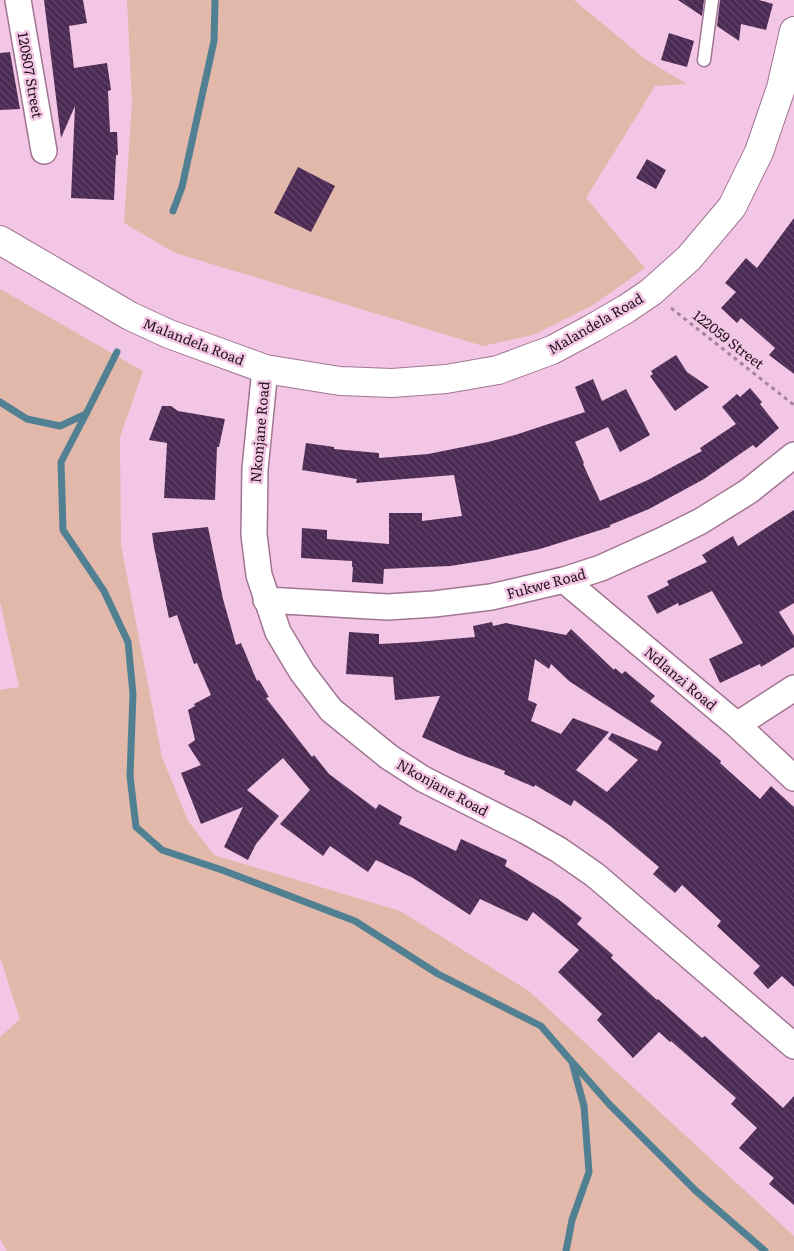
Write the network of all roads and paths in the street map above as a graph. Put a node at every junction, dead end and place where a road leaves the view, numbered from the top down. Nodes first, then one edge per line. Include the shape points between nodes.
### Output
1 (18, 0) edge
2 (712, 0) edge
3 (794, 31) edge
4 (704, 60) dead end
5 (44, 151) dead end
6 (0, 240) edge
7 (651, 292) junction
8 (265, 369) junction
9 (794, 405) edge
10 (794, 455) edge
11 (564, 580) junction
12 (266, 600) junction
13 (794, 688) edge
14 (737, 726) junction
15 (794, 778) edge
16 (794, 1046) edge

1 - 5 street, 120807 Street
2 - 4 lane
3 - 7 main road, Malandela Road via 781,88 760,152 732,207 689,258
6 - 8 main road, Malandela Road via 130,316 169,334
7 - 8 main road, Malandela Road via 552,350 498,370 446,379 392,383 340,381
7 - 9 path, 122059 Street
8 - 12 street, Nkonjane Road via 255,469 254,535
10 - 11 street, Fukwe Road via 749,491 701,521 601,568
11 - 12 street, Fukwe Road via 491,597 425,605 388,607
11 - 14 street, Ndlanzi Road
12 - 16 street, Nkonjane Road via 278,632 302,672 338,716 389,757 423,779 526,830 595,875
13 - 14 street
14 - 15 street, Ndlanzi Road

